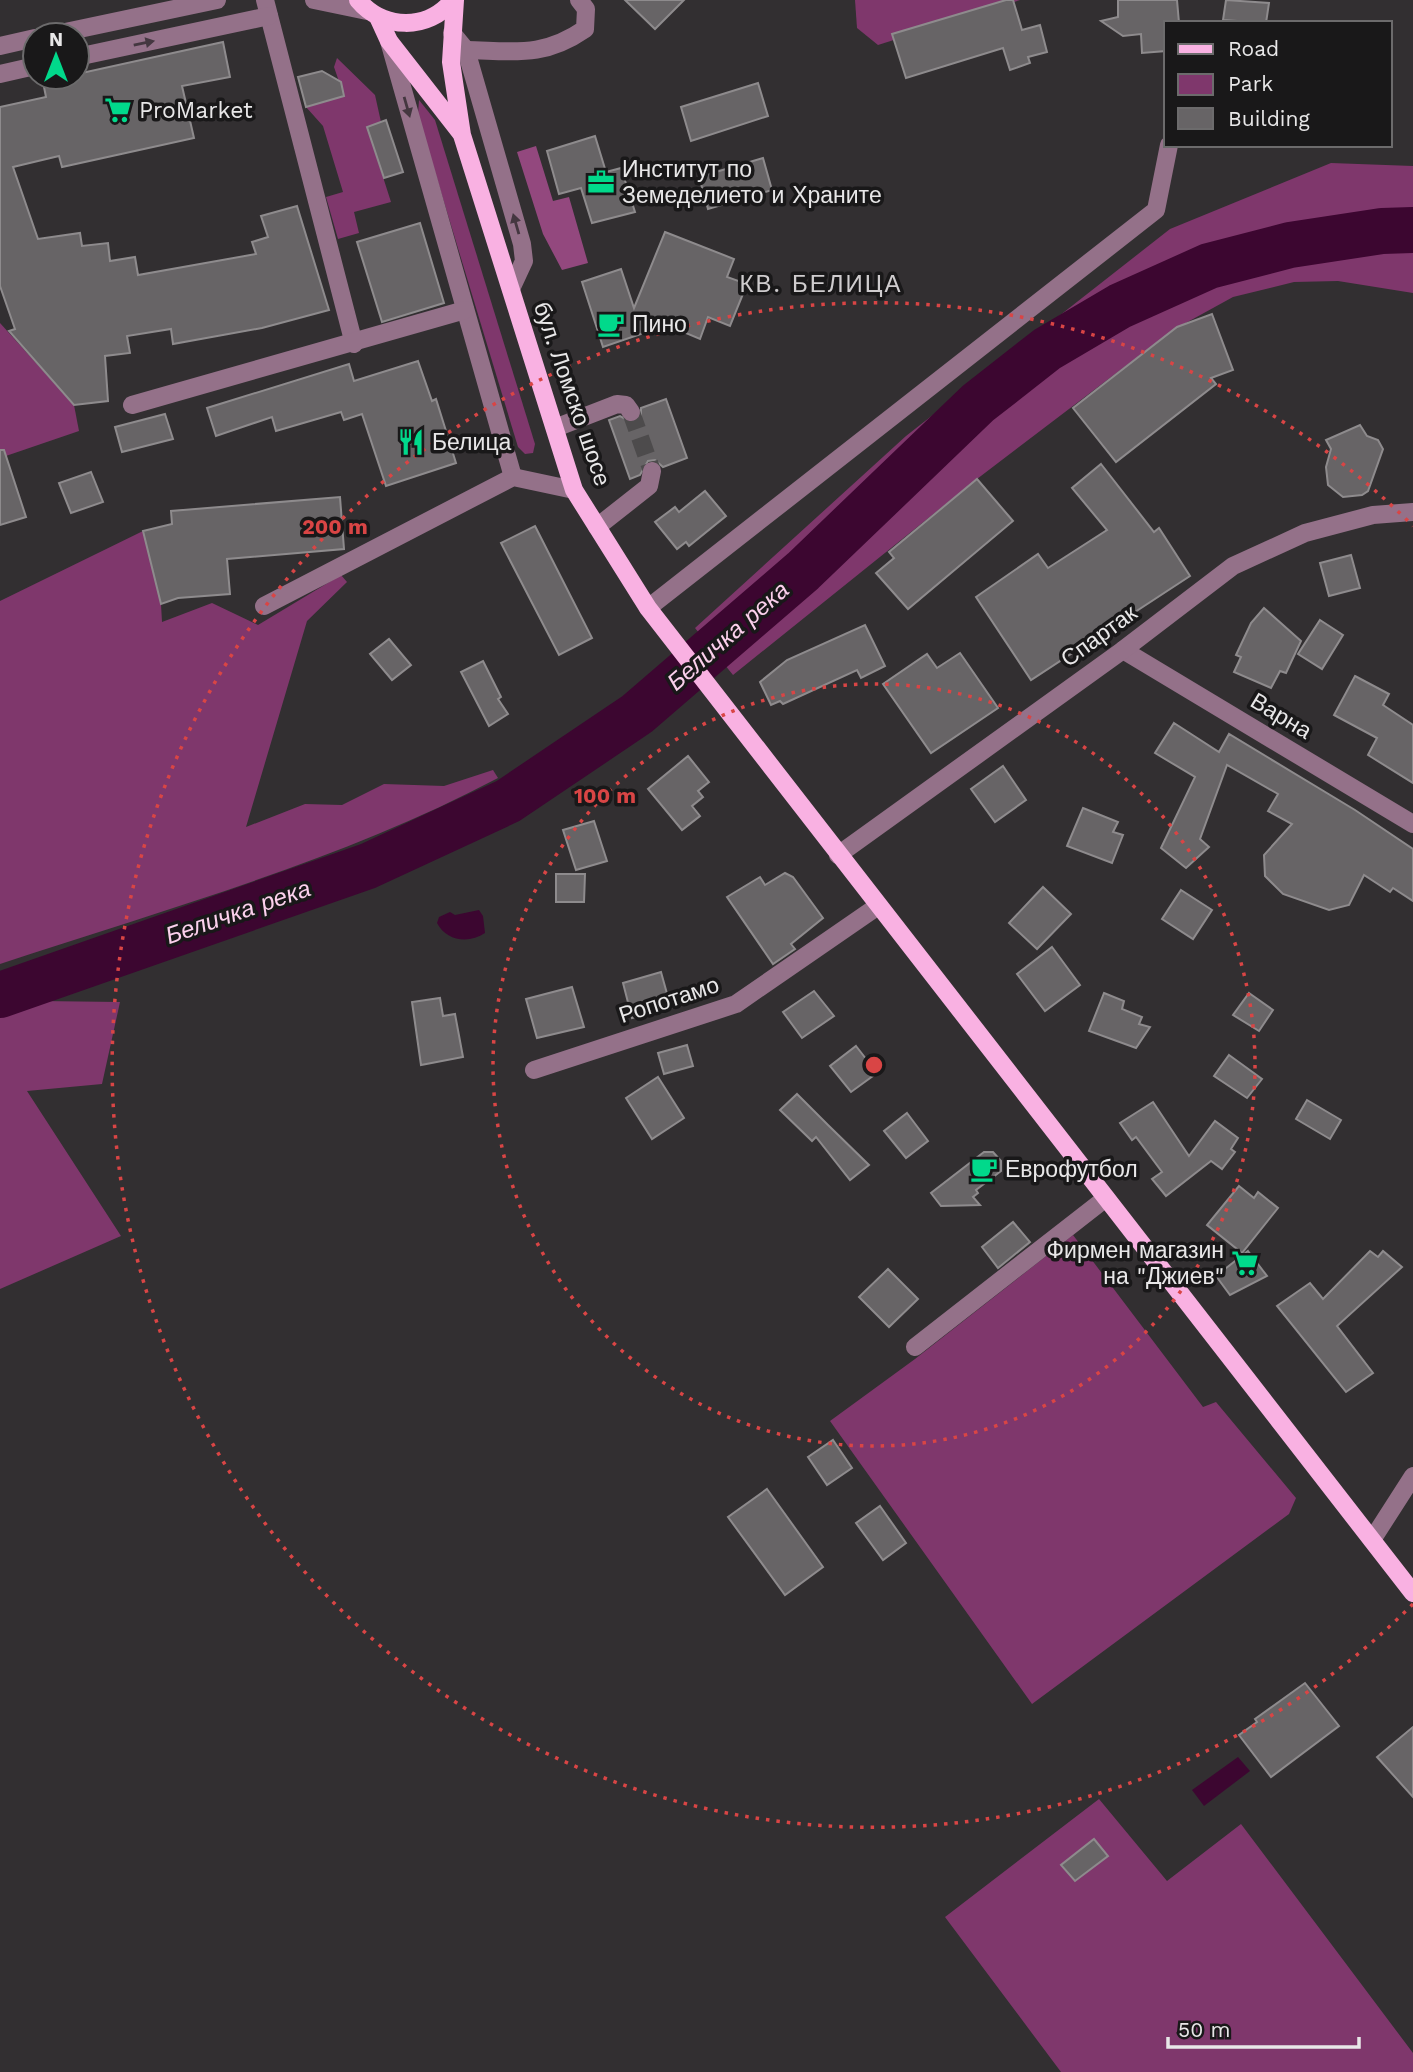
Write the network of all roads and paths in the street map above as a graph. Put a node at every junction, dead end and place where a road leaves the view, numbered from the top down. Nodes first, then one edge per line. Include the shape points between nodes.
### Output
1 (216, 0) edge
2 (314, 0) edge
3 (454, 0) edge
4 (579, 0) edge
5 (267, 8) edge
6 (368, 10) edge
7 (91, 27) edge
8 (452, 33) junction
9 (21, 41) edge
10 (389, 41) junction
11 (0, 46) edge
12 (466, 50) junction
13 (91, 53) edge
14 (21, 69) edge
15 (0, 74) edge
16 (462, 135) junction
17 (1169, 147) edge
18 (511, 289) junction
19 (465, 310) junction
20 (354, 344) junction
21 (132, 405) dead end
22 (631, 412) dead end
23 (555, 428) junction
24 (652, 471) dead end
25 (513, 477) junction
26 (574, 490) junction
27 (1413, 512) edge
28 (597, 527) junction
29 (264, 606) dead end
30 (649, 608) junction
31 (1123, 650) junction
32 (1413, 824) edge
33 (838, 855) junction
34 (878, 906) junction
35 (534, 1070) dead end
36 (1106, 1198) junction
37 (915, 1347) dead end
38 (1413, 1477) edge
39 (1372, 1540) junction
40 (1413, 1593) edge

1 - 7 street
2 - 6 street
3 - 6 main road via 422,22 397,23
3 - 8 main road, бул. Ломско шосе
4 - 12 street via 586,9 584,29 562,44 533,51
13 -> 5 street
5 - 20 street
6 - 10 main road, бул. Ломско шосе
8 - 12 street
8 - 16 main road, бул. Ломско шосе via 451,62
9 - 11 street
10 - 16 main road, бул. Ломско шосе
10 -> 19 street
18 -> 12 street via 524,261 522,244
14 - 15 street
16 - 18 main road, бул. Ломско шосе
17 - 30 street via 1156,210
18 - 23 main road, бул. Ломско шосе
19 - 20 street
19 - 25 street
20 - 21 street
22 - 23 street via 626,405 617,404
23 - 26 main road, бул. Ломско шосе
24 - 28 street via 649,486
25 - 26 street
25 - 29 street
26 - 28 main road, бул. Ломско шосе
27 - 31 street, Спартак via 1373,515 1304,533 1233,566
28 - 30 main road, бул. Ломско шосе
30 - 33 main road, бул. Ломско шосе
31 - 32 street, Варна
31 - 33 street, Спартак
33 - 34 main road, бул. Ломско шосе
34 - 35 street, Ропотамо via 736,1004
34 - 36 main road, бул. Ломско шосе
36 - 37 street
36 - 39 main road, бул. Ломско шосе
38 - 39 street
39 - 40 main road, бул. Ломско шосе

